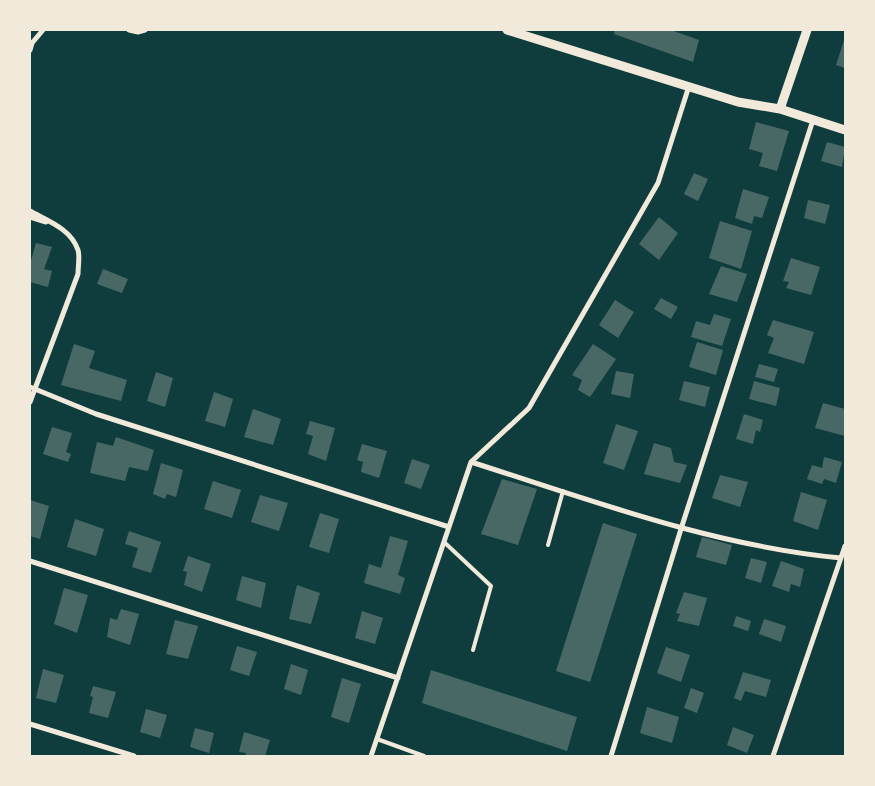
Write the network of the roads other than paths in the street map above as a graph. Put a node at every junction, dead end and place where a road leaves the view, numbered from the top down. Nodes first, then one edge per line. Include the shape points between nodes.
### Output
1 (42, 30) edge
2 (129, 30) edge
3 (145, 30) edge
4 (507, 30) edge
5 (808, 30) edge
6 (30, 50) edge
7 (689, 86) junction
8 (780, 109) junction
9 (813, 120) junction
10 (845, 130) edge
11 (30, 211) edge
12 (30, 218) edge
13 (58, 226) junction
14 (32, 388) edge
15 (30, 402) edge
16 (471, 462) junction
17 (563, 491) junction
18 (449, 527) junction
19 (681, 529) junction
20 (444, 542) junction
21 (548, 545) dead end
22 (845, 546) edge
23 (841, 558) junction
24 (30, 561) edge
25 (473, 650) dead end
26 (398, 678) junction
27 (30, 724) edge
28 (377, 739) junction
29 (134, 756) edge
30 (371, 756) edge
31 (424, 756) edge
32 (611, 756) edge
33 (773, 756) edge

1 - 6 street
2 - 3 street
4 - 7 street
5 - 8 street
7 - 8 street via 738,102
7 - 16 street via 658,183 553,370 529,408
8 - 9 street
9 - 10 street
9 - 19 street
11 - 13 street
12 - 13 street
13 - 14 street via 71,237 79,251 78,274
14 - 15 street
14 - 18 street via 96,414
16 - 17 street
16 - 18 street
17 - 19 street
17 - 21 lane
18 - 20 street
19 - 23 street via 802,554
19 - 32 street
20 - 25 lane via 491,586
20 - 26 street
22 - 23 street
23 - 33 street
24 - 26 street
26 - 28 street
27 - 29 street
28 - 30 street
28 - 31 lane

